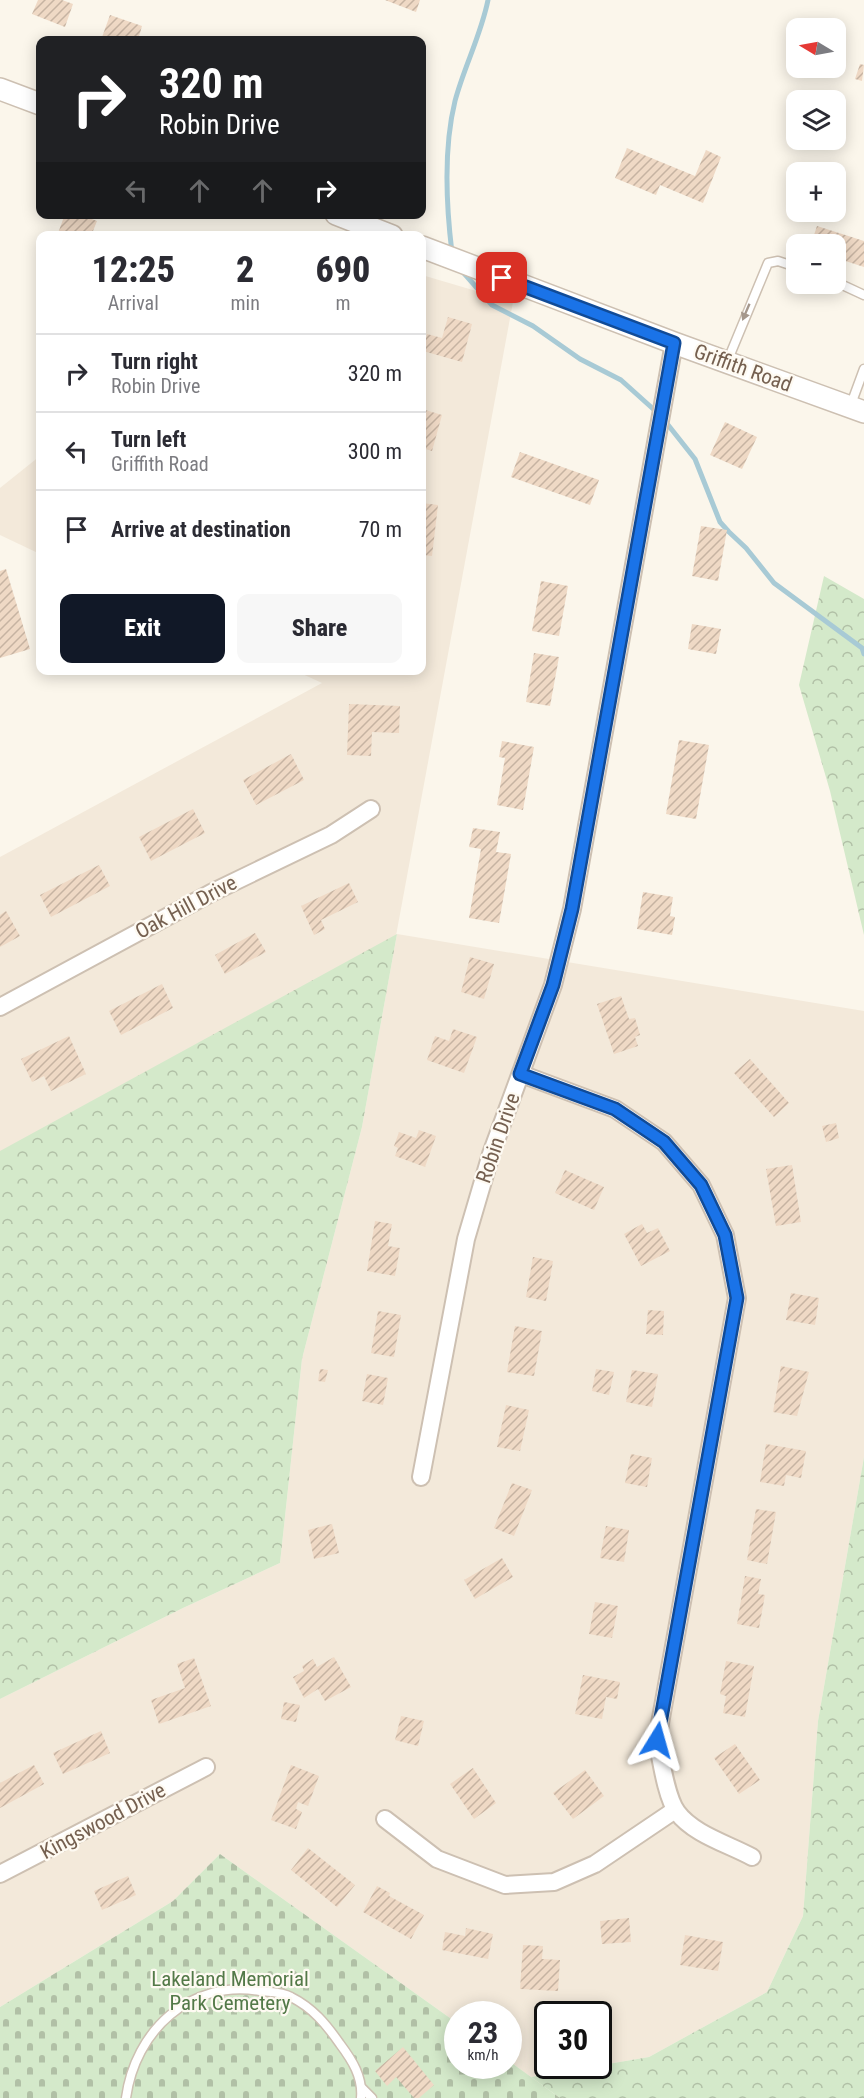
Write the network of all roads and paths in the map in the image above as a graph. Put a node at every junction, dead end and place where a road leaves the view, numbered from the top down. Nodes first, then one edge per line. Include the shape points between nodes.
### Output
1 (0, 89) edge
2 (36, 102) edge
3 (349, 219) edge
4 (379, 231) edge
5 (426, 248) edge
6 (786, 264) edge
7 (846, 287) edge
8 (864, 295) edge
9 (674, 343) junction
10 (726, 363) junction
11 (864, 369) edge
12 (857, 409) edge
13 (371, 809) dead end
14 (0, 1007) edge
15 (520, 1074) junction
16 (421, 1477) dead end
17 (206, 1767) dead end
18 (675, 1810) junction
19 (385, 1819) dead end
20 (752, 1857) dead end
21 (0, 1875) edge
22 (362, 2088) junction
23 (126, 2098) edge
24 (361, 2098) edge
25 (372, 2098) edge

1 - 2 street
3 - 4 street
5 - 9 street, Griffith Road
6 -> 10 lane via 768,263
7 - 8 lane
9 - 10 street, Griffith Road
9 - 15 street, Robin Drive via 572,909 553,985
10 - 12 street, Griffith Road
11 - 12 lane
13 - 14 street, Oak Hill Drive via 331,835 211,893
15 - 16 street, Robin Drive via 466,1239
15 - 18 street via 615,1109 664,1142 701,1185 725,1235 737,1298 657,1740
17 - 21 street, Kingswood Drive
18 - 19 street via 595,1864 554,1882 505,1885 437,1859
18 - 20 street via 687,1822
22 - 23 lane via 354,2062 320,2016 290,1995 240,1988 204,1995 171,2013 151,2034 134,2061
22 - 24 lane
22 - 25 lane

